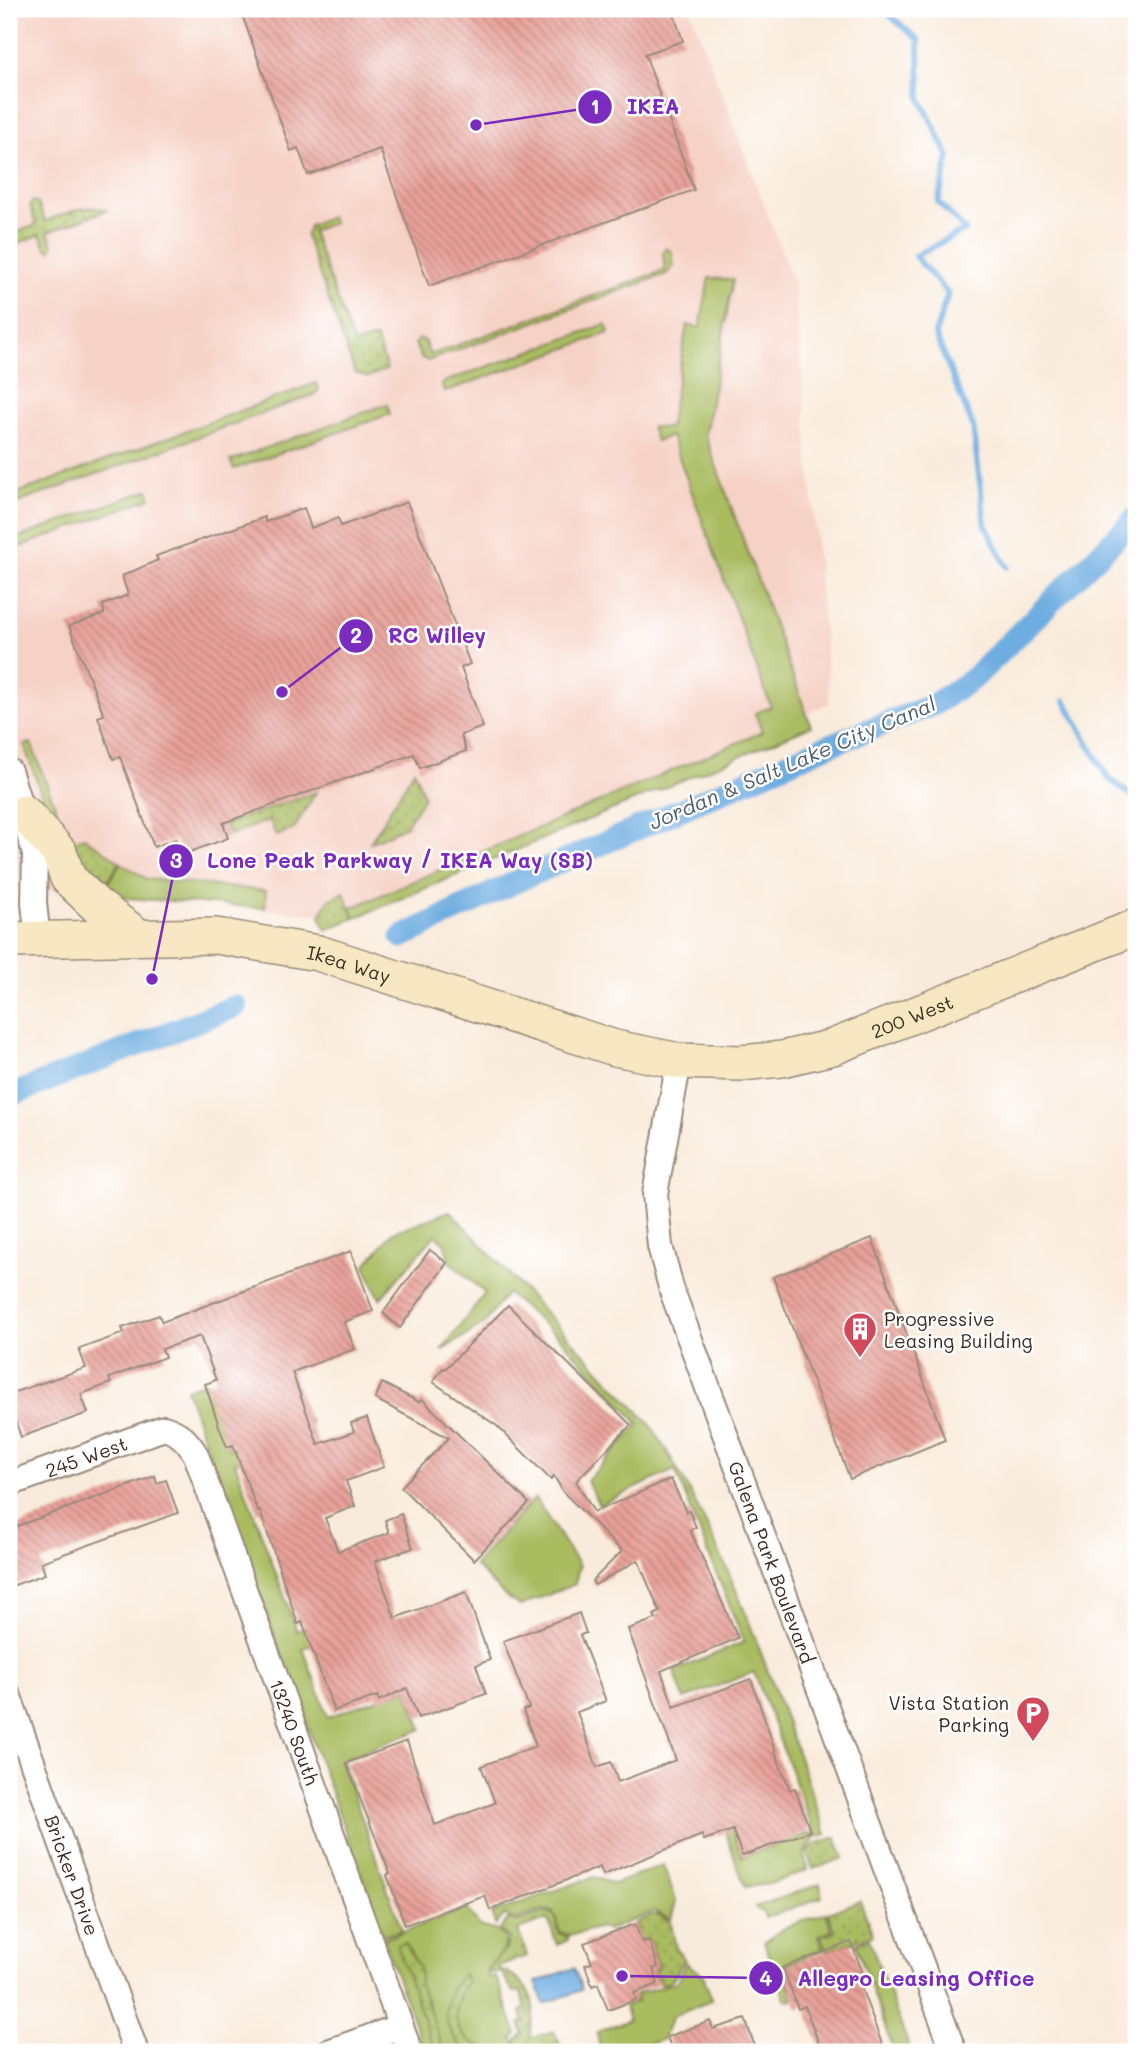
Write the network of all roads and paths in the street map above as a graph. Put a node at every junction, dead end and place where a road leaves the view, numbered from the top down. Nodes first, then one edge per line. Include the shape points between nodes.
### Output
1 (9, 771) edge
2 (24, 813) junction
3 (1136, 928) edge
4 (139, 937) junction
5 (24, 939) edge
6 (679, 1061) junction
7 (164, 1428) joint
8 (9, 1484) edge
9 (9, 1696) edge
10 (401, 2026) junction
11 (136, 2052) edge
12 (328, 2052) edge
13 (410, 2052) edge
14 (954, 2052) edge

1 - 2 street
2 - 4 main road via 59,852 68,878
2 - 5 street via 36,853 34,902
3 - 6 main road, 200 West via 833,1047 741,1063
4 - 5 main road, Ikea Way
4 - 6 main road, Ikea Way via 216,936 318,953 615,1048
6 - 14 street, Galena Park Boulevard via 655,1194 660,1246 672,1292
7 - 8 street, 245 West
7 - 10 street, 13240 South via 178,1432 196,1455
9 - 11 street, Bricker Drive
10 - 12 street
10 - 13 street, 13240 South

